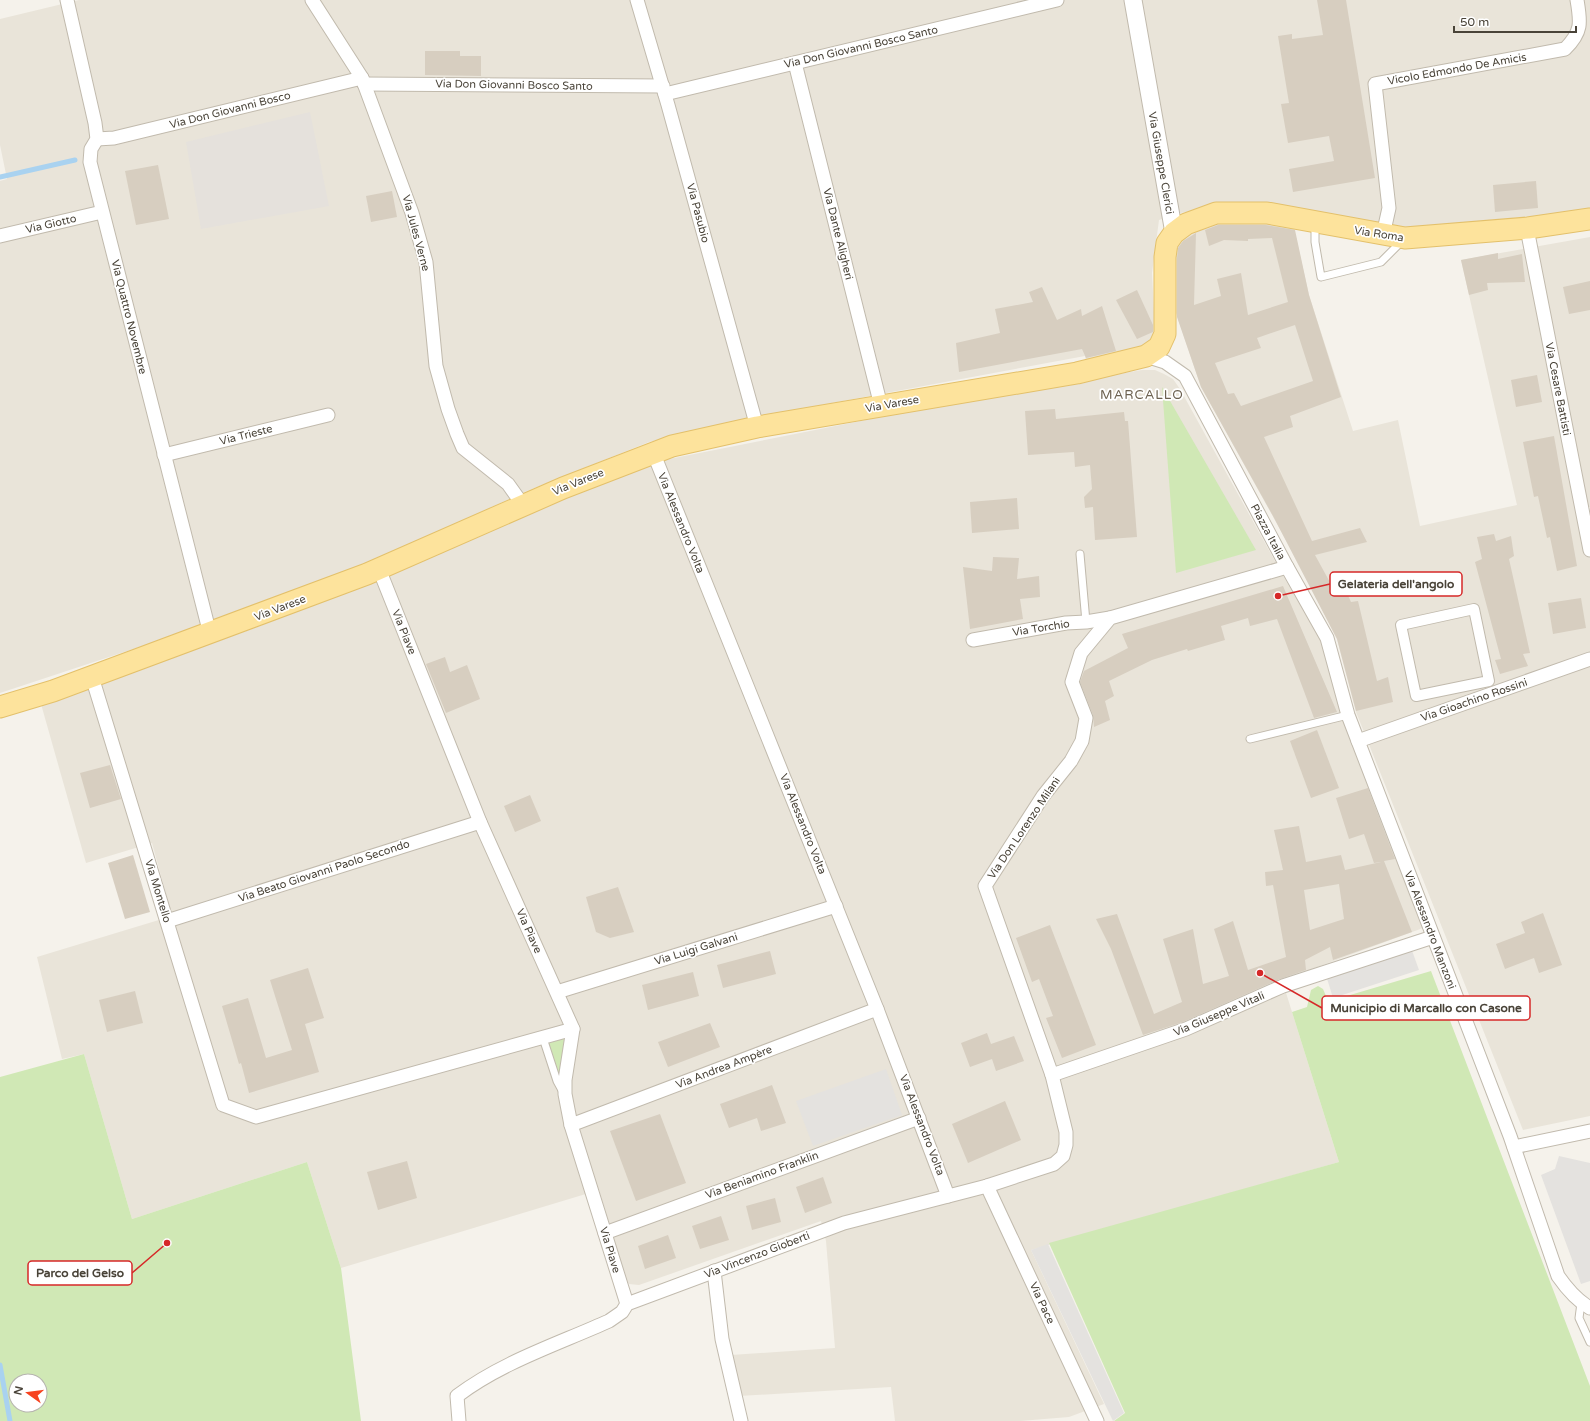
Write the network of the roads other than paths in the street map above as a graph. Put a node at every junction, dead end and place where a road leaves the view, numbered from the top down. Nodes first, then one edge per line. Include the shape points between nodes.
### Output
1 (67, 0) edge
2 (312, 0) edge
3 (637, 0) edge
4 (1057, 0) edge
5 (1133, 0) edge
6 (1577, 0) edge
7 (795, 63) junction
8 (363, 81) junction
9 (664, 90) junction
10 (97, 139) junction
11 (102, 212) junction
12 (1590, 220) edge
13 (1315, 222) junction
14 (1528, 228) junction
15 (1174, 233) junction
16 (1383, 235) junction
17 (0, 236) edge
18 (1405, 238) junction
19 (1146, 356) junction
20 (881, 406) junction
21 (328, 415) dead end
22 (757, 427) junction
23 (653, 452) junction
24 (164, 455) junction
25 (523, 505) junction
26 (1590, 550) edge
27 (1080, 554) dead end
28 (1287, 567) junction
29 (379, 569) junction
30 (1110, 618) junction
31 (1086, 622) junction
32 (210, 634) junction
33 (973, 640) dead end
34 (1590, 659) edge
35 (92, 677) junction
36 (1489, 681) joint
37 (0, 707) edge
38 (1348, 715) junction
39 (1250, 739) dead end
40 (1358, 740) junction
41 (480, 822) junction
42 (836, 906) junction
43 (167, 921) junction
44 (1432, 937) junction
45 (557, 992) junction
46 (877, 1009) junction
47 (574, 1029) junction
48 (543, 1038) junction
49 (1052, 1075) junction
50 (565, 1094) junction
51 (919, 1118) junction
52 (572, 1124) junction
53 (1590, 1131) edge
54 (1066, 1145) joint
55 (1514, 1147) junction
56 (987, 1186) junction
57 (948, 1196) junction
58 (605, 1233) junction
59 (714, 1271) junction
60 (627, 1304) junction
61 (1586, 1305) edge
62 (1590, 1342) edge
63 (459, 1421) edge
64 (740, 1421) edge
65 (1097, 1421) edge

1 - 10 street, Via Quattro Novembre
2 - 8 street, Via Jules Verne
3 - 9 street, Via Pasubio
4 - 7 street, Via Don Giovanni Bosco Santo
5 - 15 street, Via Giuseppe Clerici
6 - 16 street, Vicolo Edmondo De Amicis via 1580,28 1574,40 1565,49 1375,84 1389,208
7 - 9 street, Via Don Giovanni Bosco Santo
7 - 20 street, Via Dante Aligheri
8 - 9 street, Via Don Giovanni Bosco Santo
8 - 10 street, Via Don Giovanni Bosco via 114,138
8 - 25 street, Via Jules Verne via 405,193 426,262 436,366 457,434 463,448 508,484
9 - 22 street, Via Pasubio
10 - 11 street, Via Quattro Novembre via 91,148 90,162
11 - 17 street, Via Giotto
11 - 24 street, Via Quattro Novembre
12 - 14 main road, Via Roma
13 - 15 main road, Via Roma via 1267,213 1216,213 1186,224
13 - 16 main road, Via Roma
13 - 18 lane via 1315,242 1321,277 1381,262
14 - 18 main road, Via Roma
14 - 26 street, Via Cesare Battisti
15 - 19 main road, Via Varese via 1167,243 1165,257 1165,326 1162,342
16 - 18 main road, Via Roma
19 - 20 main road, Via Varese via 1077,373
19 - 28 street, Piazza Italia via 1165,362 1185,376
20 - 22 main road, Via Varese
21 - 24 street, Via Trieste
22 - 23 main road, Via Varese
23 - 25 main road, Via Varese
23 - 42 street, Via Alessandro Volta
24 - 32 street, Via Quattro Novembre
25 - 29 main road, Via Varese
27 - 31 lane
28 - 30 street, Piazza Italia
28 - 38 street, Via Alessandro Manzoni via 1327,638
29 - 32 main road, Via Varese
29 - 41 street, Via Piave
30 - 31 street, Via Torchio
30 - 49 street, Via Don Lorenzo Milani via 1081,652 1072,682 1086,718 1082,741 985,886
31 - 33 street, Via Torchio via 1066,623
32 - 35 main road, Via Varese
34 - 40 street, Via Gioachino Rossini
35 - 37 main road, Via Varese via 53,692
35 - 43 street, Via Montello
36 - 36 street via 1416,696 1401,624 1474,609
38 - 39 lane
38 - 40 street, Via Alessandro Manzoni
40 - 44 street, Via Alessandro Manzoni
41 - 43 street, Via Beato Giovanni Paolo Secondo
41 - 45 street, Via Piave
42 - 45 street, Via Luigi Galvani
42 - 46 street, Via Alessandro Volta
43 - 48 street, Via Montello via 223,1105 256,1117
44 - 49 street, Via Giuseppe Vitali via 1284,986 1186,1029
44 - 55 street, Via Alessandro Manzoni
45 - 47 street, Via Piave
46 - 51 street, Via Alessandro Volta
46 - 52 street, Via Andrea Ampère
47 - 48 street
47 - 50 street, Via Piave
48 - 50 lane via 556,1081
49 - 54 street, Via Don Lorenzo Milani via 1064,1119
50 - 52 street, Via Piave
51 - 57 street, Via Alessandro Volta
51 - 58 street, Via Beniamino Franklin
52 - 58 street, Via Piave
53 - 55 street
54 - 56 street, Via Vincenzo Gioberti via 1063,1156 1054,1164
55 - 61 street, Via Alessandro Manzoni via 1558,1276 1567,1290
56 - 57 street, Via Vincenzo Gioberti
56 - 65 street, Via Pace
57 - 59 street, Via Vincenzo Gioberti via 844,1223
58 - 60 street, Via Piave
59 - 60 street, Via Vincenzo Gioberti
59 - 64 street via 722,1339
60 - 63 street, Via Vincenzo Gioberti via 622,1312 609,1321 498,1370 457,1396
61 - 62 lane via 1579,1318

